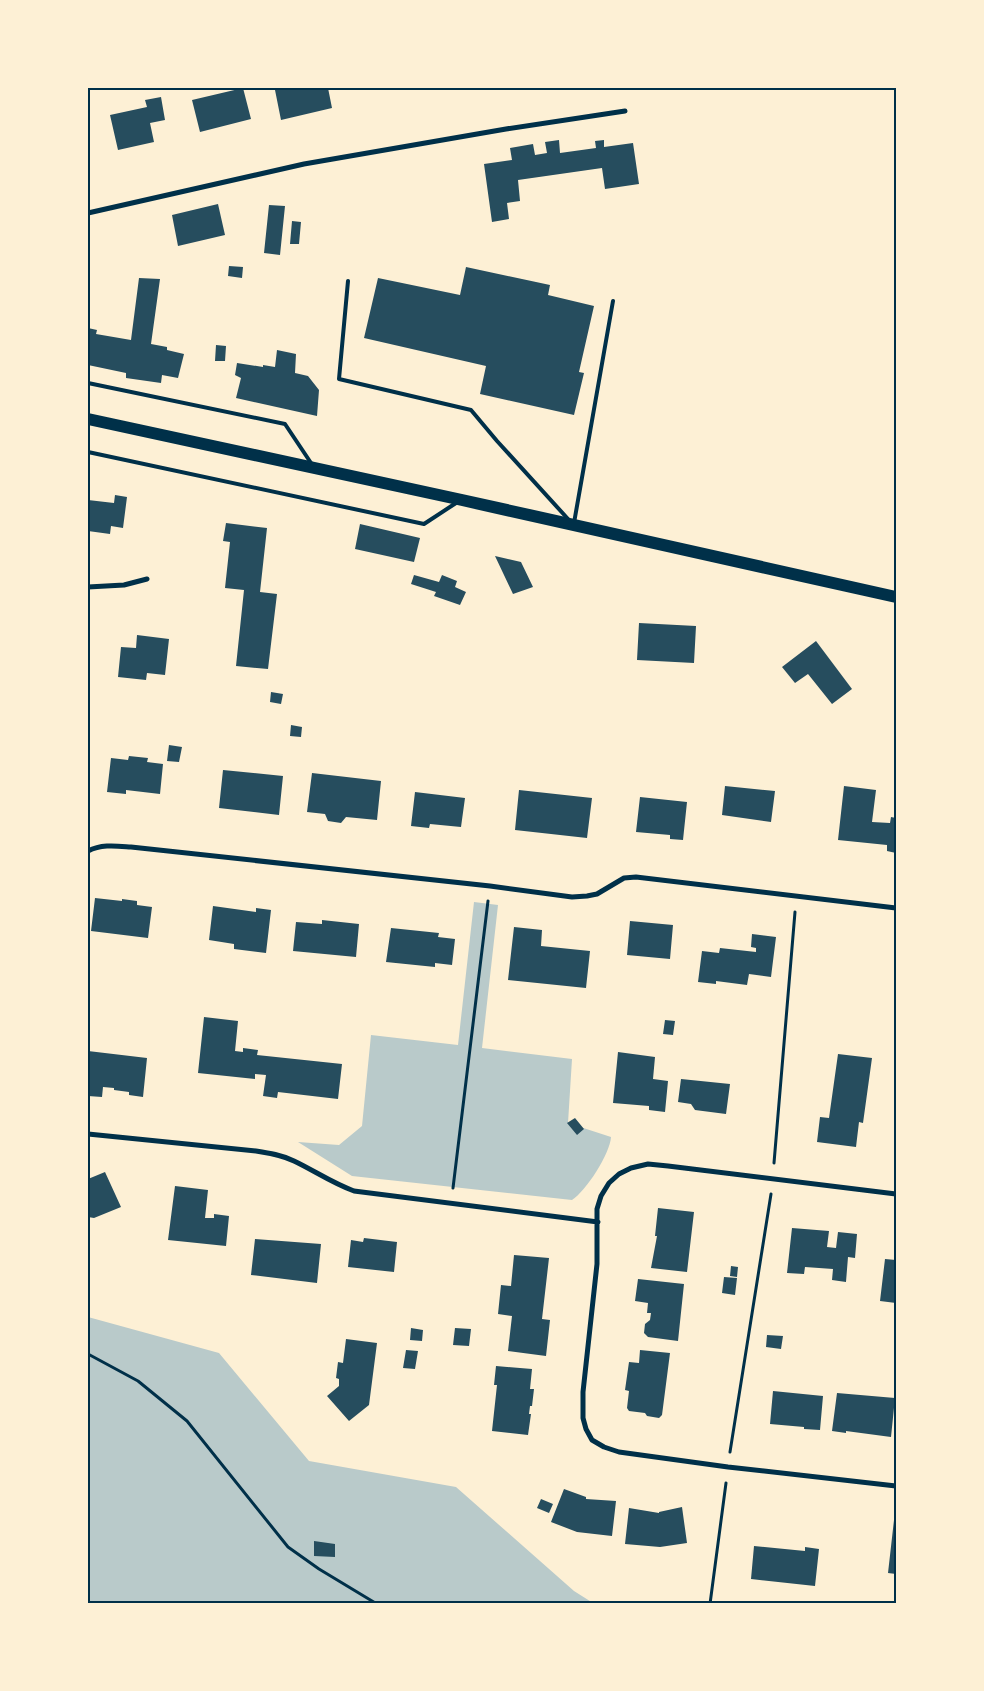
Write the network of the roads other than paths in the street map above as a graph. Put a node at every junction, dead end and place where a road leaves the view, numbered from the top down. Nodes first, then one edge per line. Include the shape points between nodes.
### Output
1 (626, 111) dead end
2 (88, 213) edge
3 (348, 281) dead end
4 (613, 301) dead end
5 (88, 383) edge
6 (88, 418) edge
7 (88, 452) edge
8 (314, 468) junction
9 (462, 500) junction
10 (573, 525) junction
11 (147, 579) dead end
12 (88, 587) edge
13 (896, 597) edge
14 (88, 851) edge
15 (896, 908) edge
16 (88, 1134) edge
17 (896, 1193) edge
18 (598, 1222) junction
19 (896, 1486) edge

1 - 2 street via 304,164
3 - 10 lane via 338,379 471,410
4 - 10 lane
5 - 8 lane via 285,424
6 - 8 main road
7 - 9 lane via 424,524
8 - 9 main road
9 - 10 main road
10 - 13 main road
11 - 12 street via 124,585
14 - 15 street via 110,846 572,897 597,894 624,878 636,877
16 - 18 street via 256,1151 294,1161 354,1191
17 - 18 street via 648,1164 631,1168 609,1183 597,1209
18 - 19 street via 597,1264 583,1392 583,1418 592,1440 619,1452

